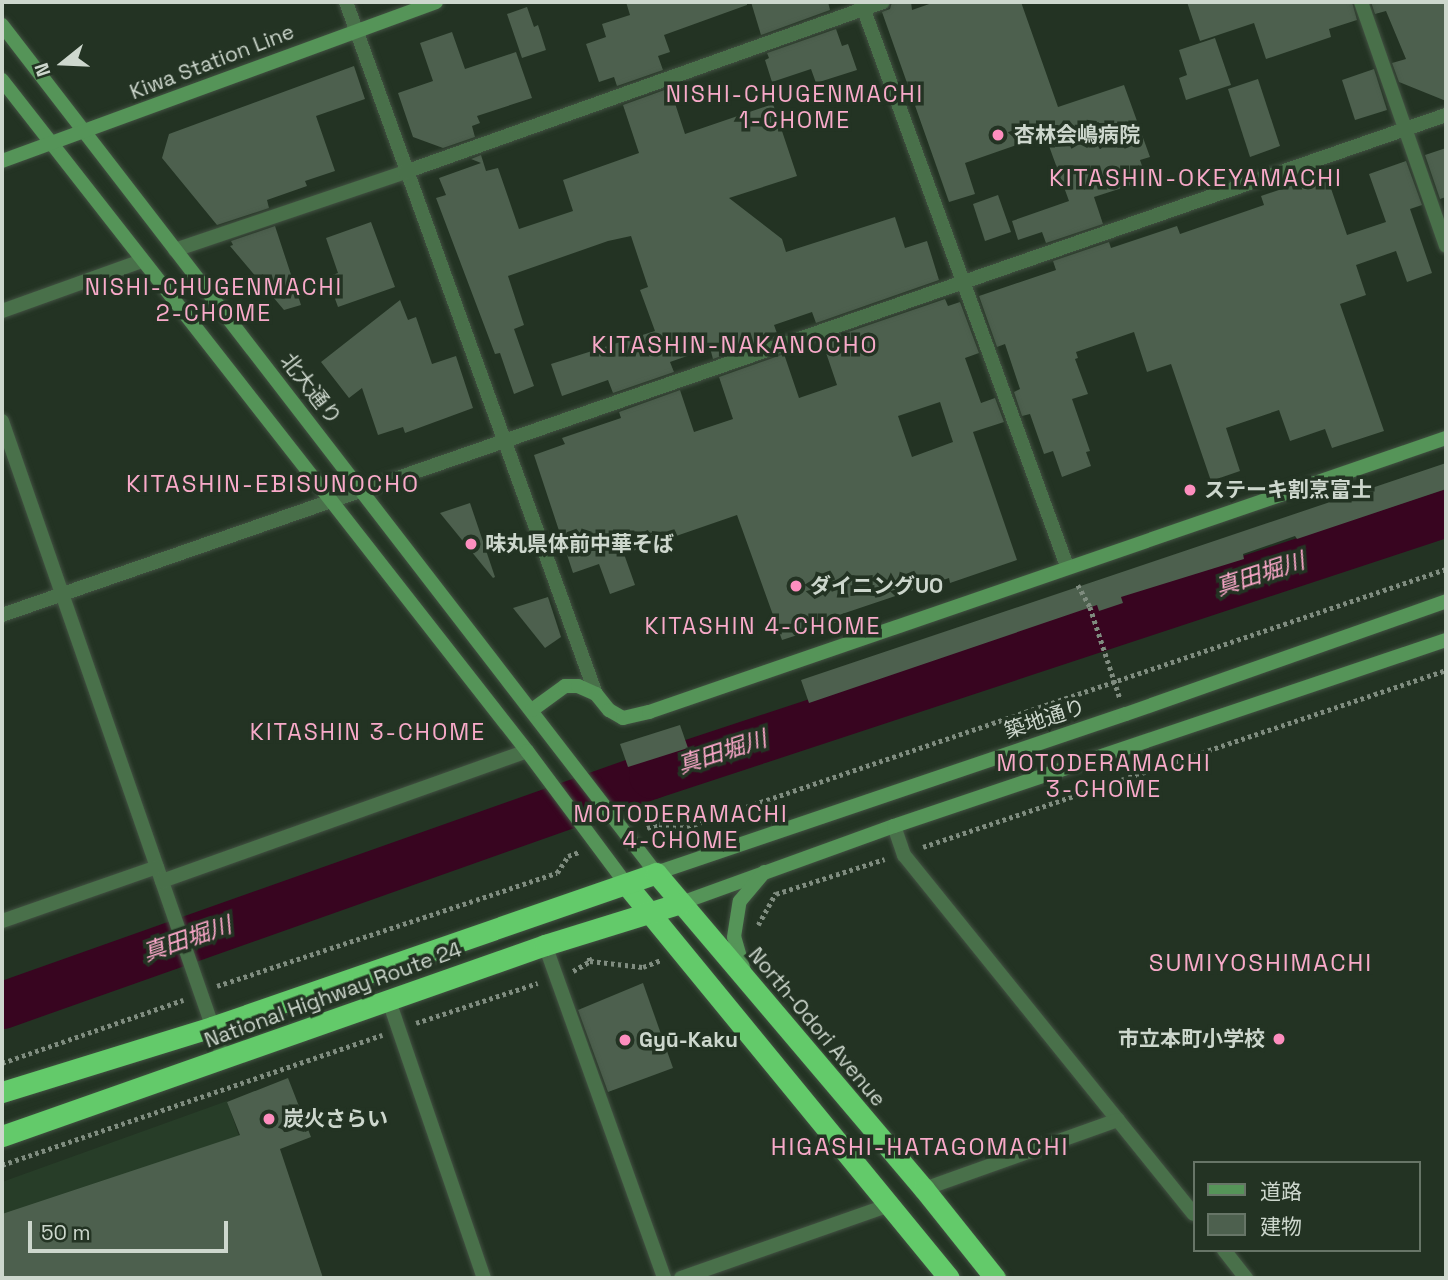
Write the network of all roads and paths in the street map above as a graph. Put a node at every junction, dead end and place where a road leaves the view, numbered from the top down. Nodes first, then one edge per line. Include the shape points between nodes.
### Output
1 (346, 2) edge
2 (436, 2) edge
3 (883, 2) edge
4 (1361, 2) edge
5 (862, 5) edge
6 (2, 25) edge
7 (355, 30) junction
8 (2, 80) edge
9 (1446, 115) edge
10 (1406, 130) junction
11 (84, 131) junction
12 (51, 143) junction
13 (2, 160) edge
14 (405, 172) junction
15 (1446, 246) edge
16 (175, 250) junction
17 (142, 261) junction
18 (962, 281) junction
19 (2, 311) edge
20 (2, 421) edge
21 (1446, 438) edge
22 (506, 439) junction
23 (362, 489) junction
24 (329, 500) junction
25 (1068, 566) junction
26 (1446, 569) edge
27 (63, 594) junction
28 (1446, 601) edge
29 (1090, 607) dead end
30 (2, 615) edge
31 (1446, 640) edge
32 (1446, 670) edge
33 (1115, 682) junction
34 (596, 694) junction
35 (533, 710) junction
36 (1126, 714) junction
37 (527, 751) junction
38 (894, 826) junction
39 (626, 835) junction
40 (597, 846) junction
41 (903, 853) junction
42 (764, 871) junction
43 (656, 873) junction
44 (159, 874) junction
45 (626, 884) junction
46 (776, 894) dead end
47 (681, 903) junction
48 (650, 913) junction
49 (2, 921) edge
50 (545, 945) junction
51 (748, 985) junction
52 (200, 993) junction
53 (389, 1001) junction
54 (212, 1027) junction
55 (224, 1060) junction
56 (2, 1063) edge
57 (2, 1092) edge
58 (1118, 1120) junction
59 (2, 1136) edge
60 (924, 1189) junction
61 (890, 1205) junction
62 (1192, 1212) edge
63 (1226, 1252) edge
64 (484, 1278) edge
65 (664, 1278) edge
66 (681, 1278) edge
67 (949, 1278) edge
68 (995, 1278) edge
69 (1247, 1278) edge

1 - 7 street
2 - 7 street, Kiwa Station Line
3 - 5 street
4 - 10 street
5 - 14 street
5 - 18 street
6 - 11 street, 北大通り
7 - 11 street, Kiwa Station Line
7 - 14 street
8 - 12 street
9 - 10 street
10 - 15 street
10 - 18 street
11 - 12 street, Kiwa Station Line
11 - 16 street, 北大通り
12 - 13 street, Kiwa Station Line
12 - 17 street
14 - 16 street
14 - 22 street
16 - 23 street, 北大通り
17 - 19 street
17 - 24 street
18 - 22 street
18 - 25 street
20 - 27 street
21 - 25 street
22 - 23 street
22 - 34 street
23 - 24 street
23 - 35 street, 北大通り
24 - 27 street
24 - 37 street
25 - 34 street via 649,712 623,718
26 - 33 path
27 - 30 street
27 - 44 street
28 - 36 street, 築地通り
29 - 33 path
31 - 38 street
32 - 41 path
33 - 36 path
33 - 39 path via 687,827 659,824
34 - 35 street via 565,686
35 - 39 street, 北大通り
36 - 43 street, 築地通り
37 - 40 street
37 - 44 street
38 - 41 street
38 - 42 street
39 - 43 street, 北大通り
40 - 45 street
40 - 52 path via 568,856 556,873
41 - 46 path
41 - 58 street
42 - 47 street
42 - 51 street via 740,901 734,934
43 - 45 highway, National Highway Route 24
43 - 47 highway, North-Odori Avenue
44 - 49 street
44 - 52 street
45 - 48 highway
45 - 54 highway, National Highway Route 24
47 - 48 highway, National Highway Route 24
47 - 51 highway, North-Odori Avenue
48 - 50 highway, National Highway Route 24
48 - 61 highway
50 - 53 highway, National Highway Route 24
50 - 65 street
51 - 60 highway, North-Odori Avenue
52 - 54 street
52 - 56 path
53 - 55 highway, National Highway Route 24
53 - 64 street
54 - 55 street
54 - 57 highway, National Highway Route 24
55 - 59 highway, National Highway Route 24
58 - 60 street
58 - 62 street
60 - 68 highway, North-Odori Avenue
61 - 66 street
61 - 67 highway
63 - 69 street

